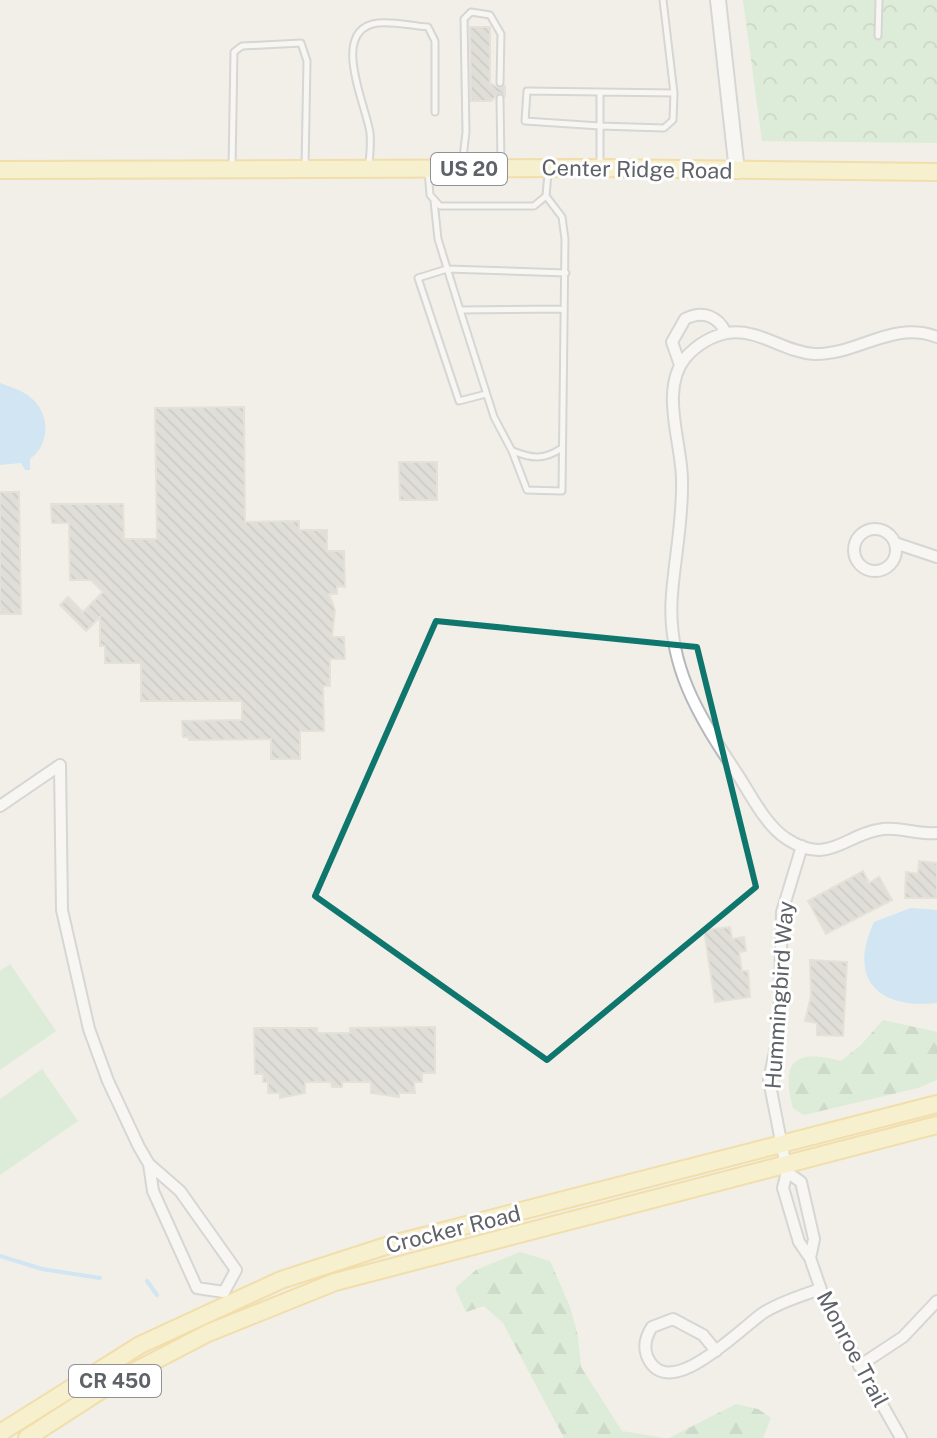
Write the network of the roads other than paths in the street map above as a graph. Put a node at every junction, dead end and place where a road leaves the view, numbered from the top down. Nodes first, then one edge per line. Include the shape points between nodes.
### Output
1 (663, 0) edge
2 (718, 0) edge
3 (879, 0) edge
4 (878, 36) dead end
5 (500, 83) dead end
6 (674, 93) junction
7 (600, 94) junction
8 (500, 98) dead end
9 (435, 112) dead end
10 (600, 126) junction
11 (548, 168) junction
12 (600, 168) junction
13 (232, 169) junction
14 (305, 169) junction
15 (369, 169) junction
16 (428, 169) junction
17 (462, 169) junction
18 (501, 169) junction
19 (0, 170) edge
20 (737, 171) junction
21 (937, 172) edge
22 (546, 196) junction
23 (434, 201) junction
24 (447, 269) junction
25 (566, 273) junction
26 (564, 309) junction
27 (460, 310) junction
28 (726, 333) junction
29 (935, 334) edge
30 (680, 365) junction
31 (486, 394) junction
32 (562, 448) junction
33 (512, 451) junction
34 (895, 543) junction
35 (937, 557) edge
36 (0, 806) edge
37 (937, 833) edge
38 (802, 846) junction
39 (937, 1104) edge
40 (937, 1125) edge
41 (780, 1146) junction
42 (149, 1164) junction
43 (786, 1168) junction
44 (810, 1258) junction
45 (820, 1289) junction
46 (226, 1297) junction
47 (937, 1301) edge
48 (235, 1320) junction
49 (716, 1351) junction
50 (859, 1366) junction
51 (0, 1433) edge
52 (27, 1438) edge
53 (901, 1438) edge

1 - 6 lane
2 - 20 main road
3 - 4 lane
5 - 17 lane via 499,27 490,15 471,12 464,19
6 - 7 lane
6 - 10 lane via 673,120 664,128
7 - 10 lane
7 - 10 lane via 527,91 525,121
8 - 18 lane
9 - 15 lane via 435,41 428,27 377,23 365,28 352,48 353,73 370,134
10 - 12 lane
11 - 12 main road, Center Ridge Road / US 20
11 - 18 main road, Center Ridge Road / US 20
11 - 22 lane
12 - 20 main road, Center Ridge Road / US 20
13 - 14 main road, Center Ridge Road / US 20
13 - 14 lane via 234,52 242,46 301,43 307,61
13 - 19 main road, Center Ridge Road / US 20
14 - 15 main road, Center Ridge Road / US 20
15 - 16 main road, Center Ridge Road / US 20
16 - 17 main road, Center Ridge Road / US 20
16 - 23 lane
17 - 18 main road, Center Ridge Road / US 20
20 - 21 main road, Center Ridge Road / US 20
22 - 23 lane via 534,206 440,206
22 - 25 lane via 564,223
23 - 24 lane
24 - 25 lane
24 - 27 lane
24 - 31 lane via 418,278 459,401
25 - 26 lane
26 - 27 lane
26 - 32 lane
27 - 31 lane
28 - 29 street via 753,333 814,354 888,333
28 - 30 street via 700,345
28 - 30 street via 710,316 685,319 672,342
30 - 38 street via 673,392 683,479 671,597 677,660 698,715 769,821 786,839
31 - 33 lane
32 - 33 lane via 534,458
32 - 33 lane via 562,491 527,490
34 - 34 street via 883,531 869,530 854,545 855,559 871,571 884,570 894,561
34 - 35 street
36 - 42 street via 60,765 59,873 73,969 108,1081
37 - 38 street via 879,829 831,850
38 - 41 street, Hummingbird Way via 782,912 779,1033 769,1080
39 - 41 main road, Crocker Road
40 - 43 main road, Crocker Road
41 - 43 street, Monroe Trail
41 - 46 main road, Crocker Road via 389,1245
42 - 46 street via 153,1191 197,1288
42 - 46 street via 171,1179 236,1270
43 - 44 street, Monroe Trail via 783,1188 799,1242
43 - 44 street, Monroe Trail via 801,1182 814,1239
43 - 48 main road, Crocker Road via 396,1264
44 - 45 street, Monroe Trail
45 - 49 street via 769,1310
45 - 50 street, Monroe Trail
46 - 48 street
46 - 51 main road, Crocker Road via 98,1368
47 - 50 street via 903,1337
48 - 52 main road, Crocker Road / CR 450 via 112,1383
49 - 49 street via 703,1335 673,1319 652,1327 645,1341 650,1362 669,1372 682,1371
50 - 53 street, Monroe Trail

